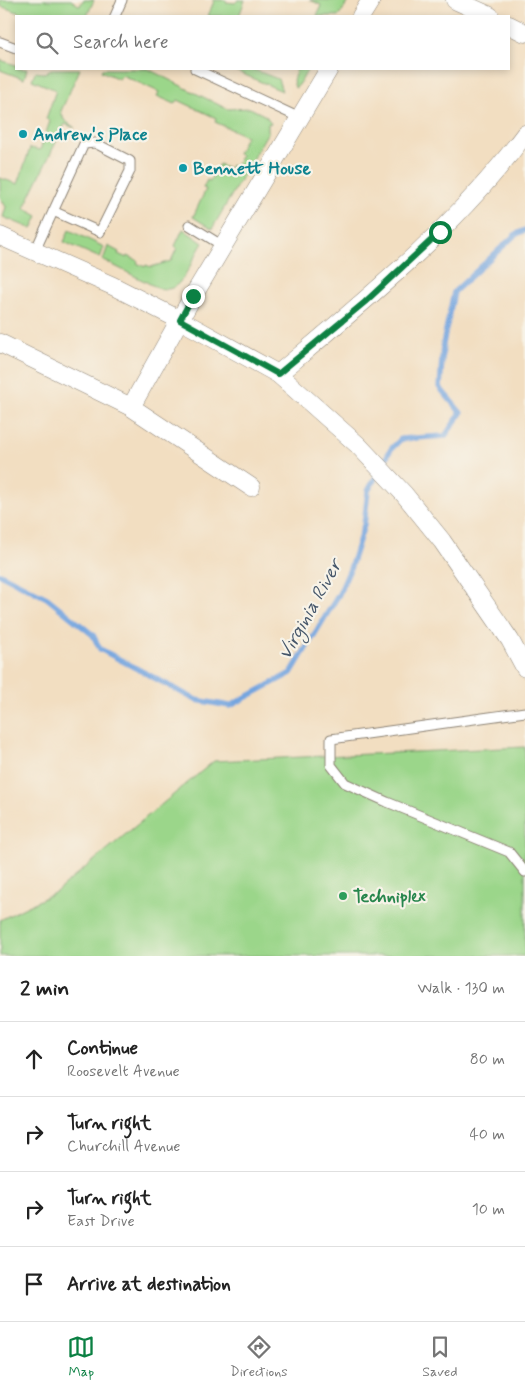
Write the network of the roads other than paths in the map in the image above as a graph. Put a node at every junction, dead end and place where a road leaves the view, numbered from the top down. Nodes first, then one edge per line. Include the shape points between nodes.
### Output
1 (122, 0) edge
2 (371, 0) edge
3 (455, 0) edge
4 (115, 15) edge
5 (362, 15) edge
6 (488, 15) edge
7 (510, 26) edge
8 (525, 33) edge
9 (0, 42) edge
10 (15, 48) edge
11 (197, 70) edge
12 (329, 70) edge
13 (300, 118) junction
14 (525, 134) edge
15 (53, 211) junction
16 (189, 225) dead end
17 (0, 236) edge
18 (223, 246) junction
19 (35, 251) junction
20 (180, 320) junction
21 (0, 343) edge
22 (278, 374) junction
23 (131, 407) junction
24 (252, 487) dead end
25 (525, 668) edge
26 (525, 712) edge
27 (525, 872) edge

1 - 4 lane
2 - 5 street
3 - 6 street
7 - 8 street
9 - 10 lane
11 - 13 lane
12 - 13 street
13 - 18 street
14 - 22 street via 499,168 440,232 365,302
15 - 15 lane via 84,144 94,143 130,161 130,171 100,232
15 - 19 lane
16 - 18 lane
17 - 19 street
18 - 20 street
19 - 20 street
20 - 22 street
20 - 23 street
21 - 23 street
22 - 25 street via 396,485 442,541 510,640
23 - 24 street
26 - 27 lane via 331,739 332,765 345,783 509,852

